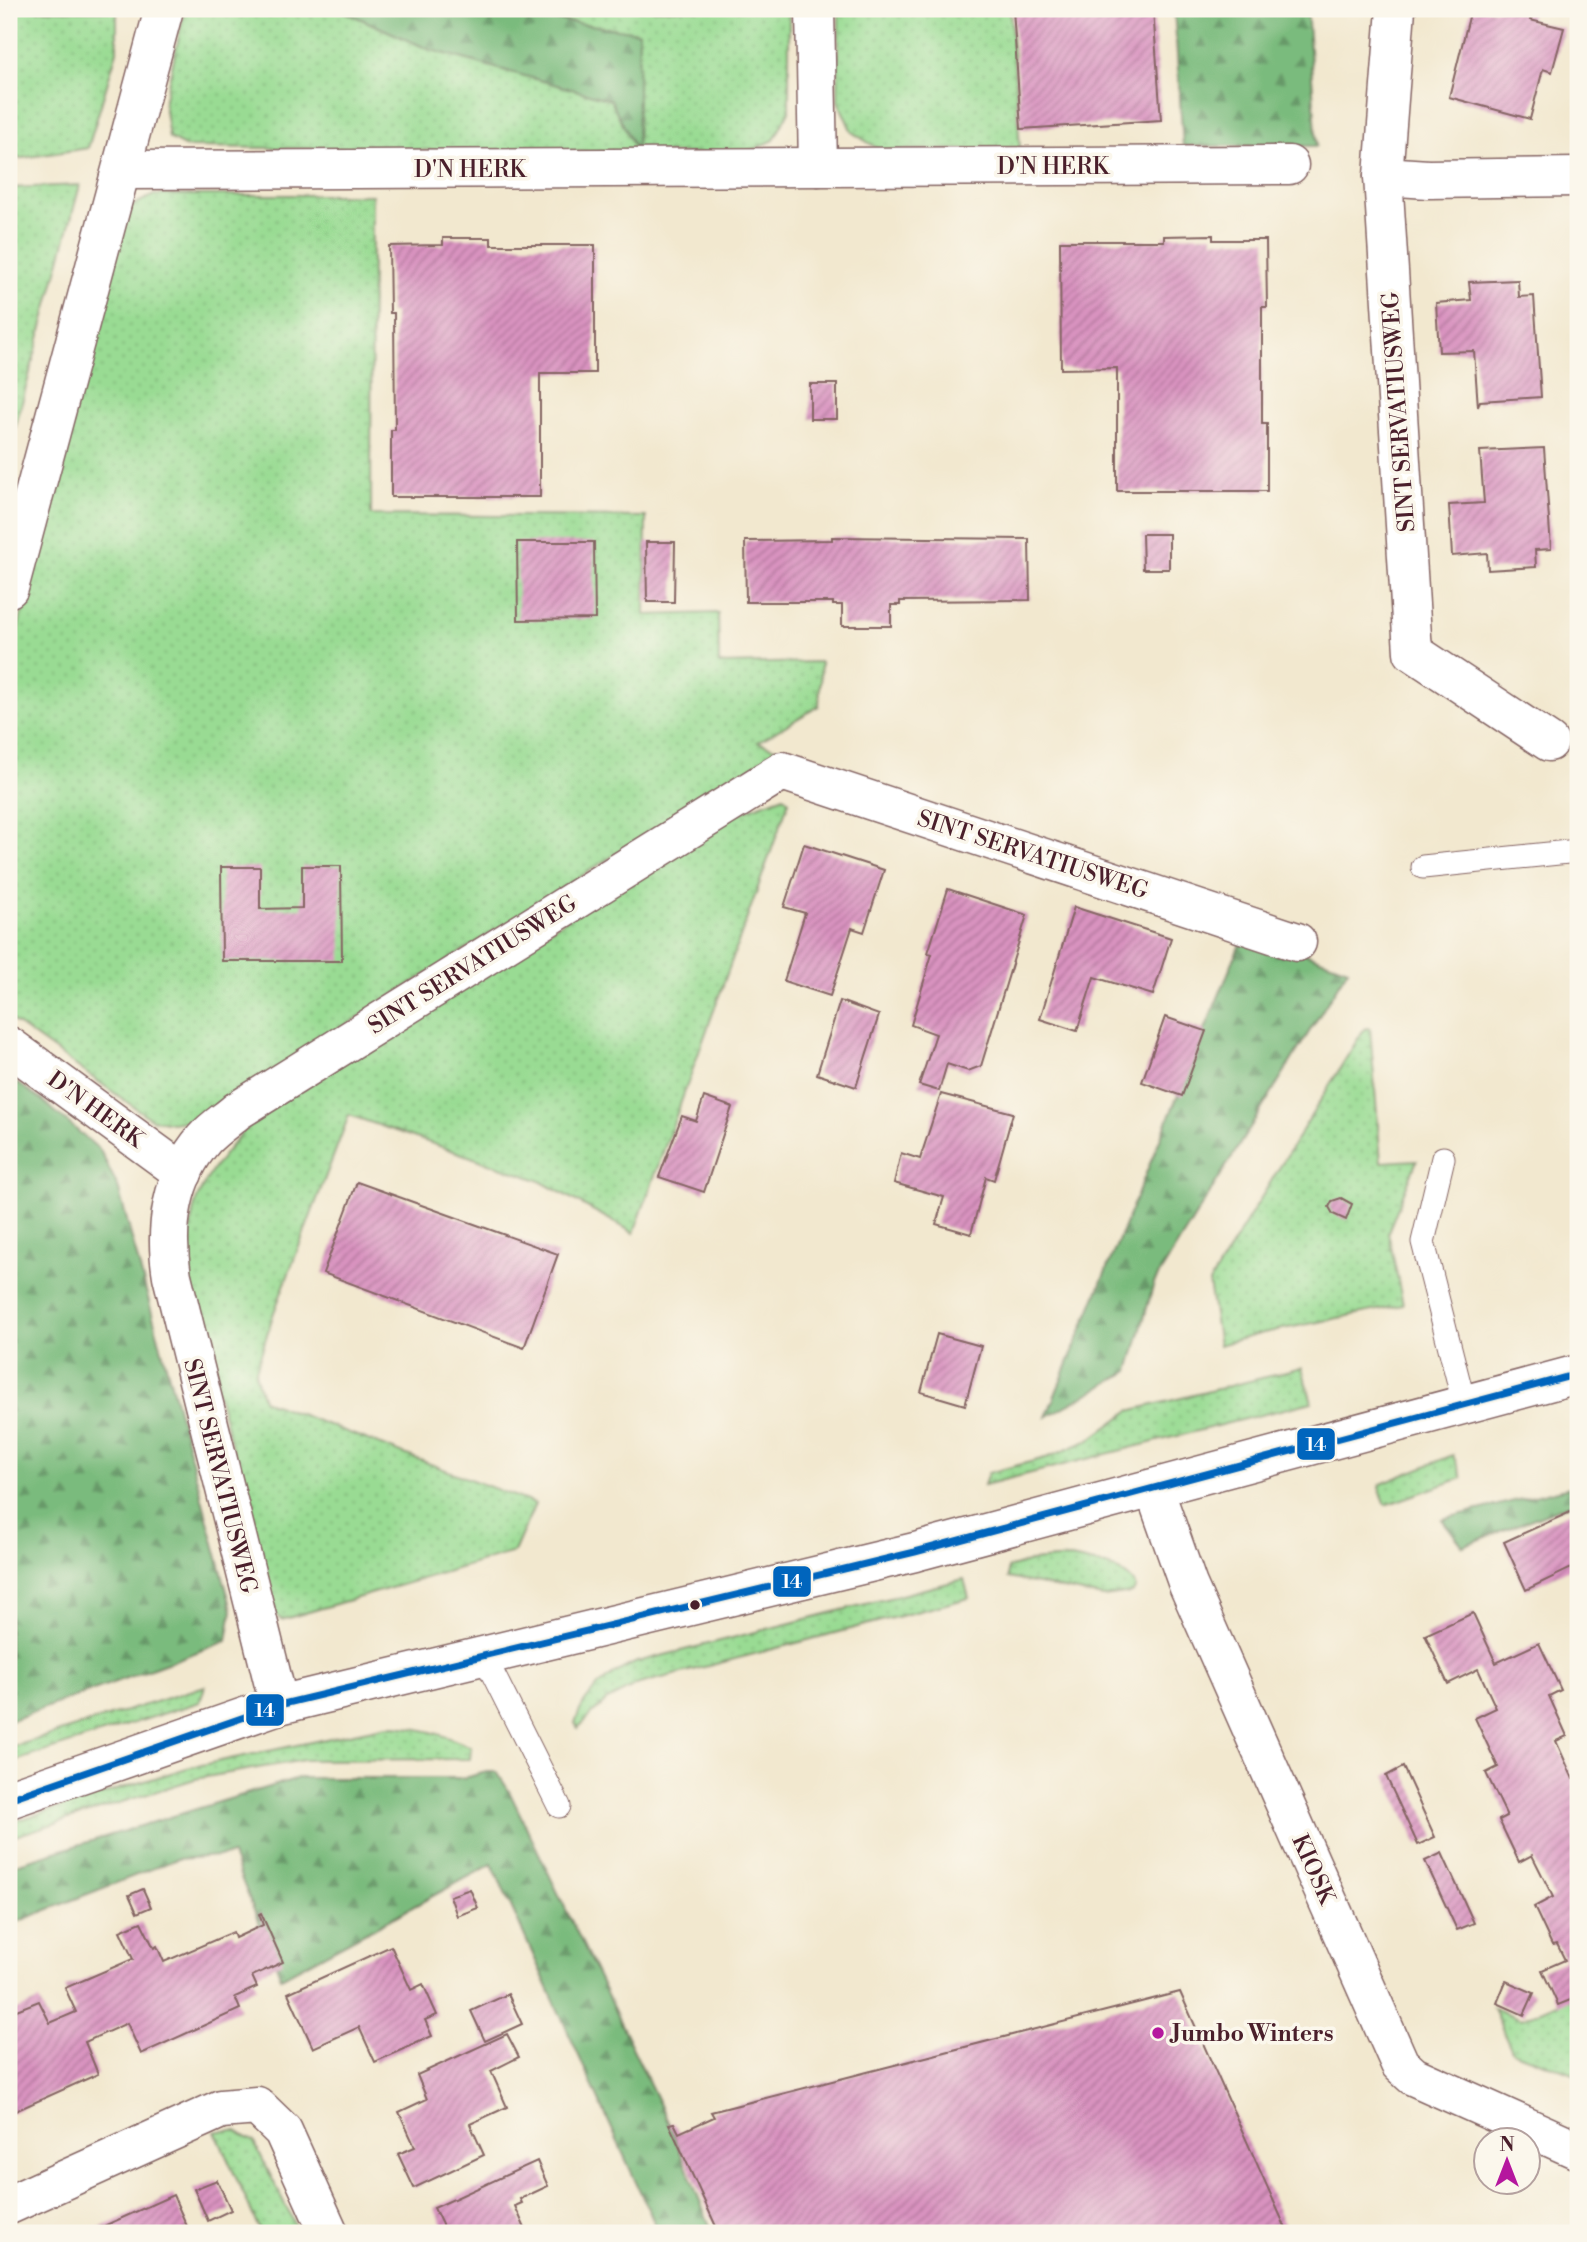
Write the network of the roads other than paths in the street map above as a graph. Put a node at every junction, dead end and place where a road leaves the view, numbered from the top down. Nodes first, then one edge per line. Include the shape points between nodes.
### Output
1 (164, 9) edge
2 (815, 9) edge
3 (1396, 9) edge
4 (1289, 165) dead end
5 (818, 167) junction
6 (122, 170) junction
7 (1382, 176) junction
8 (1578, 177) edge
9 (9, 587) edge
10 (1549, 742) dead end
11 (1578, 851) edge
12 (1423, 867) dead end
13 (1297, 942) dead end
14 (9, 1046) edge
15 (1443, 1158) dead end
16 (183, 1173) junction
17 (1578, 1374) edge
18 (1464, 1403) junction
19 (1154, 1489) junction
20 (485, 1658) junction
21 (279, 1705) junction
22 (9, 1799) edge
23 (559, 1806) dead end
24 (1578, 2150) edge
25 (9, 2204) edge
26 (329, 2233) edge

1 - 6 street
2 - 5 street
3 - 7 street, SINT SERVATIUSWEG
4 - 5 street, D'N HERK
5 - 6 street, D'N HERK
6 - 9 street
7 - 8 street
7 - 10 street, SINT SERVATIUSWEG via 1413,652
11 - 12 lane
13 - 16 street, SINT SERVATIUSWEG via 782,771 237,1111 204,1139
14 - 16 street, D'N HERK
15 - 18 lane via 1423,1242
16 - 21 street, SINT SERVATIUSWEG via 170,1210 167,1243 172,1276
17 - 18 street
18 - 19 street
19 - 20 street
19 - 24 street, KIOSK via 1188,1585 1400,2064 1413,2076
20 - 21 street
20 - 23 lane
21 - 22 street
25 - 26 street via 221,2109 257,2106 284,2130

